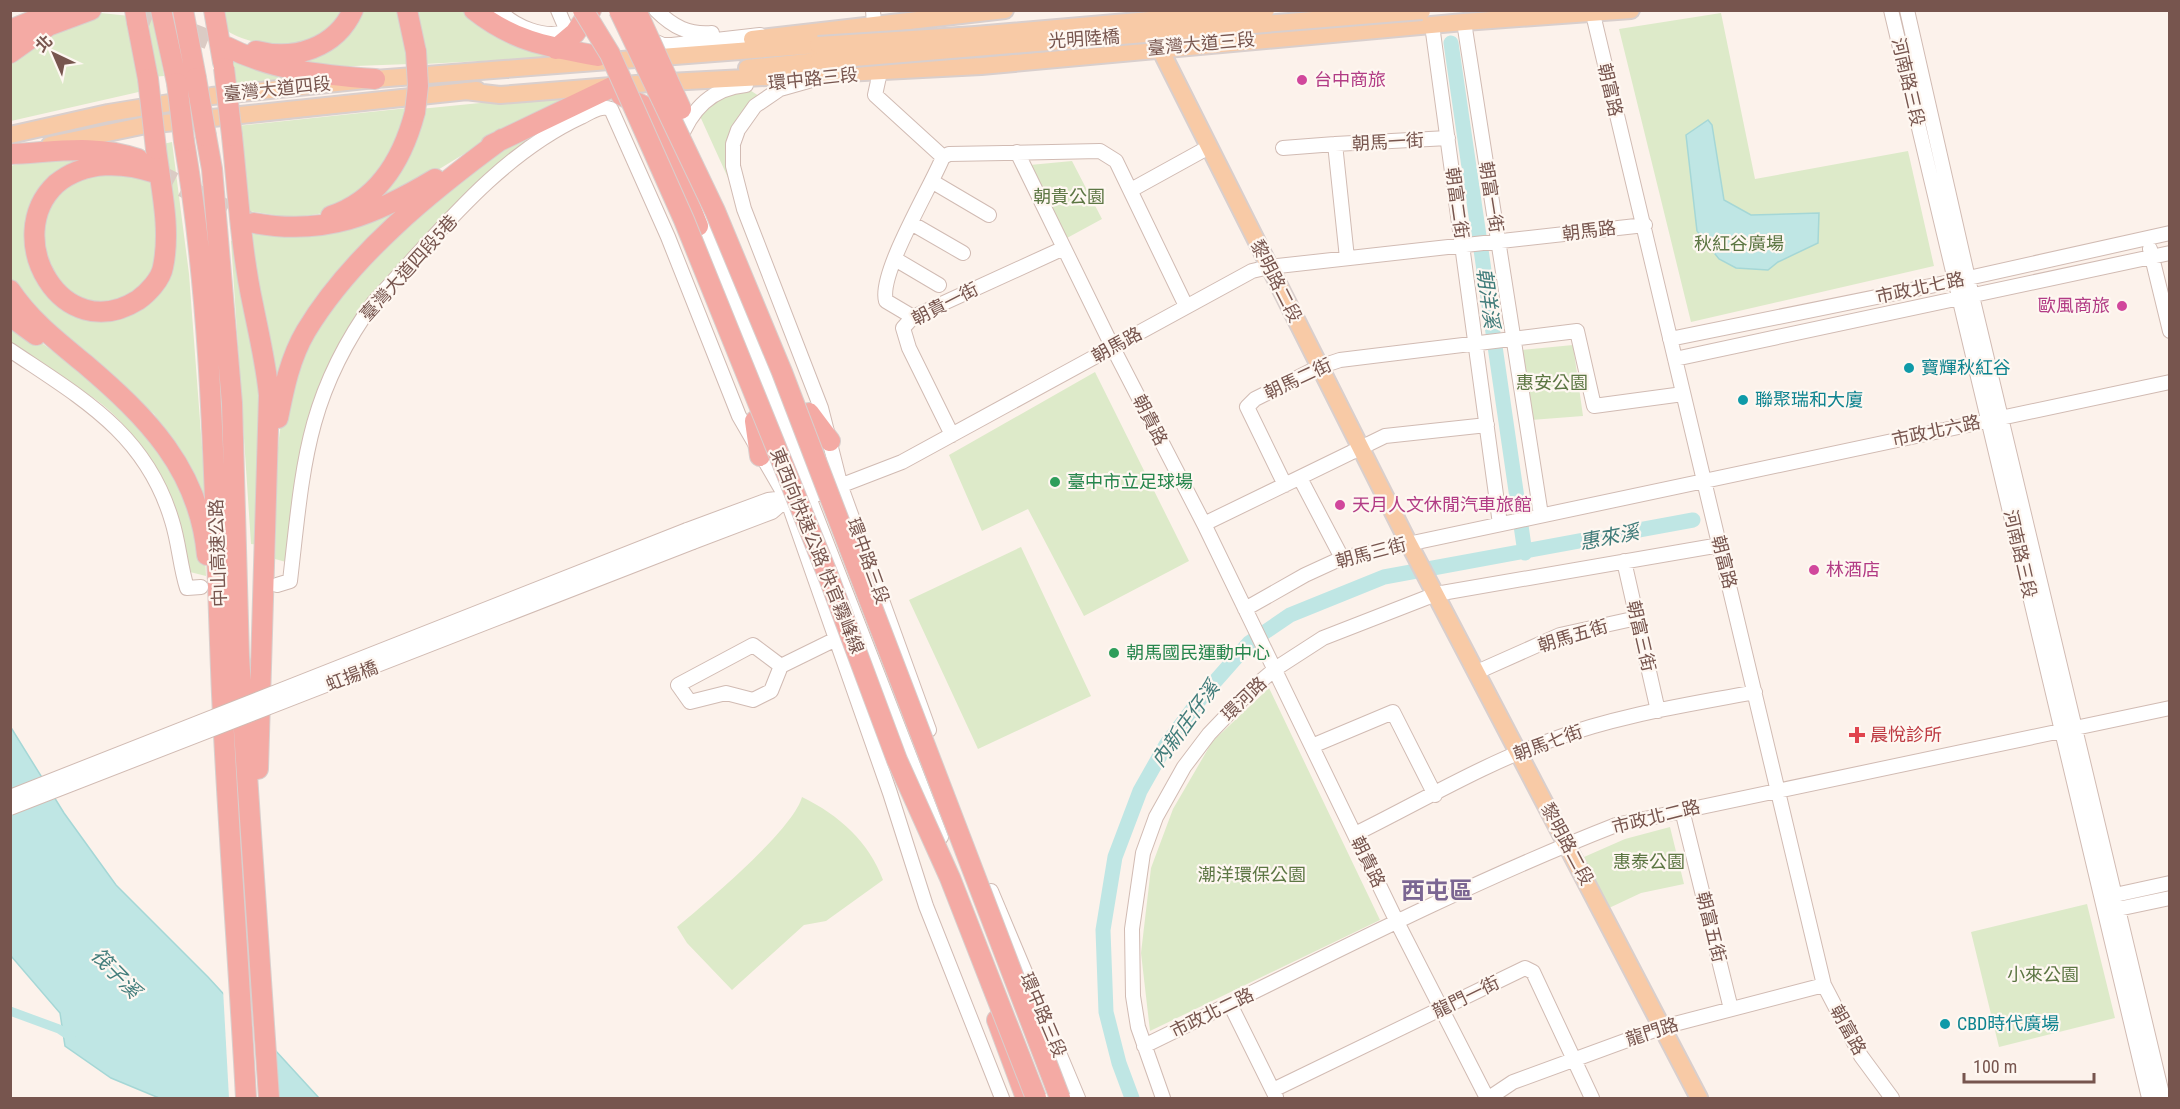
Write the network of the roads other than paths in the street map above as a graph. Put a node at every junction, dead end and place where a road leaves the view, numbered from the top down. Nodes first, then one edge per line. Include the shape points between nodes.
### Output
1 (61, 10) edge
2 (91, 10) edge
3 (161, 10) edge
4 (183, 10) edge
5 (214, 10) edge
6 (353, 10) edge
7 (407, 10) edge
8 (474, 10) edge
9 (499, 10) edge
10 (591, 10) edge
11 (656, 10) edge
12 (1005, 10) edge
13 (1144, 10) edge
14 (1266, 10) edge
15 (1631, 10) edge
16 (1891, 10) edge
17 (1906, 10) edge
18 (571, 11) edge
19 (621, 11) edge
20 (1592, 12) edge
21 (136, 16) edge
22 (1428, 16) edge
23 (873, 17) edge
24 (1464, 21) junction
25 (855, 26) junction
26 (10, 30) edge
27 (588, 39) junction
28 (1159, 47) junction
29 (556, 48) junction
30 (687, 51) junction
31 (10, 53) edge
32 (818, 53) junction
33 (604, 55) junction
34 (546, 67) junction
35 (880, 72) junction
36 (770, 77) joint
37 (375, 79) junction
38 (654, 84) junction
39 (465, 91) junction
40 (614, 96) junction
41 (677, 101) junction
42 (556, 112) junction
43 (10, 135) edge
44 (1448, 138) junction
45 (502, 139) junction
46 (1335, 144) junction
47 (1209, 147) junction
48 (1282, 148) dead end
49 (1017, 152) junction
50 (10, 154) edge
51 (943, 157) junction
52 (156, 163) junction
53 (933, 182) junction
54 (1131, 190) junction
55 (744, 210) junction
56 (989, 215) dead end
57 (911, 223) junction
58 (703, 224) junction
59 (1645, 225) junction
60 (2169, 233) edge
61 (668, 237) junction
62 (2147, 238) junction
63 (1498, 242) junction
64 (1462, 246) junction
65 (1064, 248) junction
66 (963, 253) dead end
67 (2169, 253) edge
68 (2152, 257) junction
69 (1347, 258) junction
70 (895, 259) junction
71 (1269, 267) junction
72 (1961, 280) junction
73 (939, 285) dead end
74 (10, 290) edge
75 (1965, 298) junction
76 (1186, 306) junction
77 (10, 316) edge
78 (913, 317) junction
79 (2169, 331) edge
80 (1513, 339) junction
81 (1670, 339) junction
82 (1475, 344) junction
83 (1113, 348) junction
84 (10, 350) edge
85 (1675, 359) junction
86 (1319, 367) junction
87 (2169, 382) edge
88 (1683, 394) junction
89 (124, 397) junction
90 (1994, 418) junction
91 (1487, 425) junction
92 (952, 435) junction
93 (830, 441) junction
94 (1360, 448) junction
95 (760, 456) junction
96 (267, 474) junction
97 (1300, 478) junction
98 (1703, 480) junction
99 (1286, 485) junction
100 (841, 487) junction
101 (814, 495) junction
102 (787, 499) junction
103 (1537, 516) junction
104 (1503, 523) junction
105 (1204, 525) junction
106 (690, 536) junction
107 (1720, 544) junction
108 (1411, 546) junction
109 (1342, 558) junction
110 (1624, 561) junction
111 (277, 585) dead end
112 (201, 587) dead end
113 (1435, 592) junction
114 (1247, 615) junction
115 (1637, 618) junction
116 (836, 639) junction
117 (781, 666) junction
118 (1275, 669) junction
119 (1477, 672) junction
120 (1755, 692) junction
121 (222, 694) junction
122 (2169, 708) edge
123 (1658, 711) junction
124 (2068, 729) junction
125 (1312, 746) junction
126 (1519, 752) junction
127 (1778, 790) junction
128 (1435, 795) junction
129 (10, 797) edge
130 (10, 808) edge
131 (1682, 810) junction
132 (1355, 834) junction
133 (1567, 844) junction
134 (251, 869) junction
135 (973, 877) junction
136 (950, 878) junction
137 (2169, 883) edge
138 (2169, 898) edge
139 (2109, 899) junction
140 (2118, 909) junction
141 (1397, 922) junction
142 (1824, 985) junction
143 (1230, 1004) junction
144 (1442, 1009) junction
145 (1731, 1009) junction
146 (1663, 1027) junction
147 (1144, 1046) junction
148 (1574, 1059) junction
149 (1066, 1071) junction
150 (1043, 1079) junction
151 (1275, 1094) edge
152 (246, 1098) edge
153 (269, 1098) edge
154 (1002, 1098) edge
155 (1026, 1098) edge
156 (1036, 1098) edge
157 (1044, 1098) edge
158 (1051, 1098) edge
159 (1060, 1098) edge
160 (1070, 1098) edge
161 (1078, 1098) edge
162 (1163, 1098) edge
163 (1488, 1098) edge
164 (1592, 1098) edge
165 (1699, 1098) edge
166 (1892, 1098) edge
167 (2149, 1098) edge
168 (2163, 1098) edge

1 - 26 highway
2 - 31 highway via 48,26
3 - 121 highway, 中山高速公路, bridge via 177,82 203,282
4 - 134 highway, 中山高速公路, bridge via 212,169 232,403 239,657 248,760
5 - 96 highway, bridge via 245,256 266,360
6 - 37 highway via 339,33 310,50 264,53 227,43 270,65 296,72
7 - 45 highway, bridge via 418,86 408,138 392,170 350,208 318,220 251,219 292,228 354,219 391,205
8 - 29 highway via 517,38
9 - 18 street via 541,34 555,36 567,31
10 - 29 highway via 575,33
11 - 25 street via 685,31 703,34
12 - 23 main road
13 - 28 main road, 黎明路二段
14 - 32 main road, 光明陸橋, bridge
15 - 20 main road, 臺灣大道三段
16 - 72 street, 河南路三段
17 - 72 street, 河南路三段
18 - 27 highway
18 - 33 highway, 東西向快速公路 快官霧峰線, bridge
19 - 25 street via 633,30 663,45
19 - 38 highway, 東西向快速公路 快官霧峰線, bridge
19 - 41 highway, bridge
20 - 24 main road, 臺灣大道三段
20 - 59 street, 朝富路
21 - 52 highway, bridge via 148,79
22 - 24 main road, 臺灣大道三段
22 - 28 main road, 臺灣大道三段
22 - 32 main road, 光明陸橋, bridge
22 - 44 street, 朝富二街
23 - 25 main road
24 - 63 street, 朝富一街
25 - 30 main road
27 - 33 highway
27 - 40 highway
28 - 35 main road, 臺灣大道三段 via 981,66
28 - 47 main road, 黎明路二段
29 - 33 highway
30 - 32 main road
30 - 33 main road, 臺灣大道四段
30 - 34 main road, 臺灣大道四段
32 - 39 main road, 臺灣大道四段 via 697,72
33 - 34 main road, 臺灣大道四段
33 - 40 highway, 東西向快速公路 快官霧峰線, bridge
34 - 37 main road, 臺灣大道四段
35 - 36 main road, 臺灣大道三段
35 - 51 street via 875,94
35 - 55 street, 環中路三段 via 800,82 780,89 755,106 738,130 732,155
35 - 58 street, 環中路三段 via 732,86 699,105 679,142 679,156
36 - 40 main road, 臺灣大道四段
37 - 43 main road, 臺灣大道四段 via 212,96 108,113
38 - 41 highway, bridge
38 - 135 highway, 東西向快速公路 快官霧峰線, bridge via 715,211 782,372
39 - 40 main road, 臺灣大道四段
39 - 50 main road, 臺灣大道四段 via 146,125
40 - 42 highway
40 - 61 street via 611,109
40 - 95 highway via 671,218 755,421
40 - 111 street, 臺灣大道四段5巷 via 558,127 479,190 360,322 328,380 310,430 290,581
40 - 136 highway, 東西向快速公路 快官霧峰線, bridge via 684,220 829,578 897,760
41 - 93 highway via 808,413
42 - 45 highway
42 - 58 highway via 603,94 632,98 646,107
44 - 46 street, 朝馬一街
44 - 64 street, 朝富二街
45 - 96 highway via 459,170 392,230 343,282 305,332 285,381
46 - 48 street
46 - 69 street, 朝馬一街
47 - 54 street
47 - 71 main road, 黎明路二段
49 - 51 street
49 - 54 street via 1100,151 1116,161
49 - 65 street
50 - 52 highway via 93,149
51 - 53 street
52 - 52 highway via 166,238 163,270 153,286 129,306 106,312 73,306 50,290 41,278 31,247 34,221 45,195 65,177 97,166
53 - 56 street
53 - 57 street
54 - 76 street
55 - 58 street
55 - 93 street, 環中路三段 via 821,408
57 - 66 street
57 - 70 street
58 - 61 street
58 - 101 street, 環中路三段
59 - 63 street, 朝馬路
59 - 81 street, 朝富路
60 - 62 street, 市政北七路
61 - 95 street via 739,416
62 - 68 street
62 - 72 street, 市政北七路
63 - 64 street, 朝馬路
63 - 80 street, 朝富一街
64 - 69 street, 朝馬路
64 - 82 street, 朝富二街
65 - 78 street, 朝貴一街
65 - 83 street
67 - 68 street, 市政北七路
68 - 75 street, 市政北七路
68 - 79 street
69 - 71 street, 朝馬路
70 - 73 street
70 - 78 street via 884,292 886,301
71 - 76 street, 朝馬路 via 1252,271
71 - 86 main road, 黎明路二段
72 - 75 street, 河南路三段
72 - 81 street, 市政北七路
74 - 89 highway via 38,325
75 - 85 street, 市政北七路
75 - 90 street, 河南路三段
76 - 83 street, 朝馬路
77 - 89 highway
78 - 92 street, 朝貴一街 via 903,328 909,348
80 - 82 street, 朝馬二街
80 - 88 street via 1577,331 1594,406
80 - 103 street, 朝富一街
81 - 85 street, 朝富路
82 - 86 street, 朝馬二街 via 1340,360
82 - 91 street, 朝富二街
83 - 92 street, 朝馬路
83 - 105 street, 朝貴路
84 - 112 street via 94,408 131,444 158,485 172,521 187,588
85 - 88 street, 朝富路
86 - 94 main road, 黎明路二段
86 - 99 street, 朝馬二街 via 1255,399 1247,407
87 - 90 street, 市政北六路
88 - 98 street, 朝富路
89 - 121 highway via 176,460 200,516
90 - 98 street, 市政北六路
90 - 124 street, 河南路三段
91 - 94 street via 1384,436
91 - 104 street, 朝富二街
92 - 100 street, 朝馬路 via 902,462
93 - 100 street, 環中路三段
94 - 97 street
94 - 108 main road, 黎明路二段
95 - 102 street
96 - 134 highway via 260,745
97 - 99 street
97 - 109 street
98 - 103 street
98 - 107 street, 朝富路
99 - 105 street
100 - 101 street, 朝馬路
100 - 149 street, 環中路三段 via 980,867
101 - 102 street, 朝馬路
101 - 150 street, 環中路三段
101 - 157 street, 環中路三段
102 - 106 street, 朝馬路 via 768,500
102 - 116 street
103 - 104 street, 朝馬三街
104 - 108 street, 朝馬三街
105 - 114 street, 朝貴路
106 - 129 street, 虹揚橋, bridge
106 - 130 street, 虹揚橋, bridge
107 - 110 street, 環河路
107 - 120 street, 朝富路
108 - 109 street, 朝馬三街
108 - 113 main road, 黎明路二段
109 - 114 street, 朝馬三街 via 1305,575
110 - 113 street, 環河路
110 - 115 street, 朝富三街
113 - 118 street, 環河路 via 1323,638
113 - 119 main road, 黎明路二段
114 - 118 street, 朝貴路
115 - 119 street, 朝馬五街 via 1560,635
115 - 123 street, 朝富三街
116 - 117 street
116 - 154 street via 926,906
117 - 117 street via 771,691 753,700 726,693 690,702 678,685 753,645
118 - 125 street, 朝貴路
118 - 147 street, 環河路 via 1209,734 1184,767 1156,817 1143,854 1132,929 1133,996
119 - 126 main road, 黎明路二段
120 - 123 street, 朝馬七街
120 - 127 street, 朝富路
121 - 152 highway, 中山高速公路
122 - 124 street, 市政北二路
123 - 126 street, 朝馬七街 via 1587,728
124 - 127 street, 市政北二路
124 - 139 street, 河南路三段
125 - 128 street via 1393,712
125 - 132 street, 朝貴路
126 - 128 street, 朝馬七街
126 - 133 main road, 黎明路二段
127 - 131 street, 市政北二路
127 - 142 street, 朝富路
128 - 132 street, 朝馬七街
131 - 133 street, 市政北二路 via 1633,820
131 - 145 street, 朝富五街
132 - 141 street, 朝貴路
133 - 141 street, 市政北二路
133 - 146 main road, 黎明路二段
134 - 153 highway, 中山高速公路
135 - 159 highway, 東西向快速公路 快官霧峰線, bridge
135 - 160 highway, bridge via 984,888 1001,926
136 - 155 highway, bridge via 962,923
136 - 156 highway, 東西向快速公路 快官霧峰線, bridge
137 - 139 street
138 - 140 street
139 - 140 street
139 - 167 street, 河南路三段
140 - 168 street
141 - 143 street, 市政北二路
141 - 144 street, 朝貴路
142 - 145 street, 龍門路
142 - 166 street, 朝富路 via 1862,1056
143 - 147 street, 市政北二路
143 - 151 street
144 - 148 street, 龍門一街 via 1526,968 1533,972
144 - 151 street, 龍門一街
144 - 163 street, 朝貴路
145 - 146 street, 龍門路
146 - 148 street, 龍門路
146 - 165 main road, 黎明路二段
147 - 162 street, 環河路
148 - 163 street, 龍門路 via 1513,1082
148 - 164 street, 龍門一街
149 - 150 street
149 - 161 street, 環中路三段
150 - 158 street, 環中路三段

